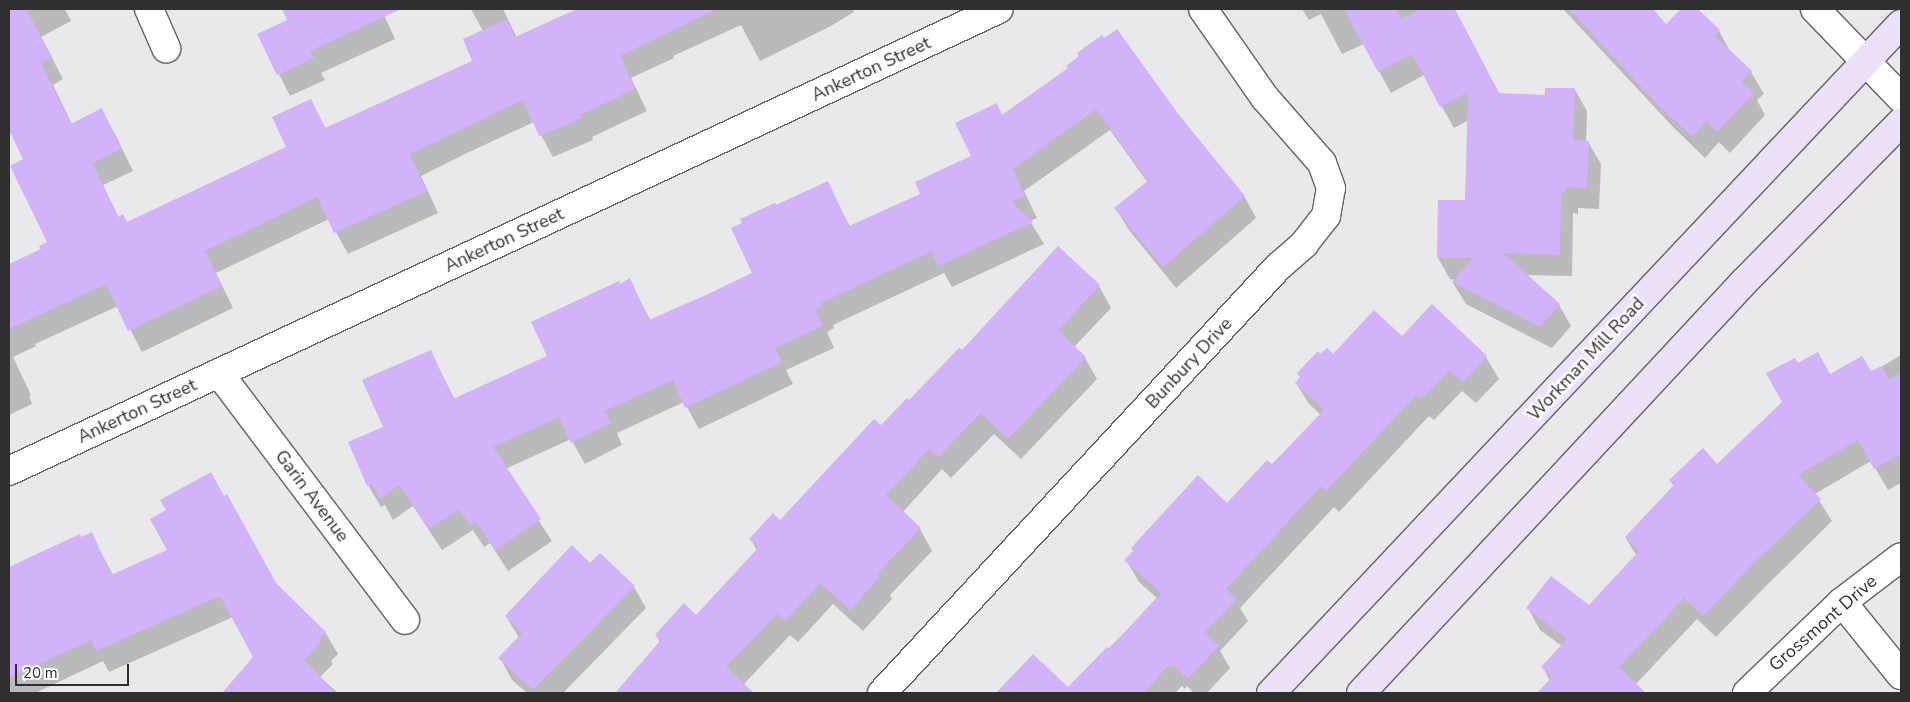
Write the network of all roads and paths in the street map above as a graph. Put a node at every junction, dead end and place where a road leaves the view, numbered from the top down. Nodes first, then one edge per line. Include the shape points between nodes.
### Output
1 (148, 9) edge
2 (999, 9) edge
3 (1203, 9) edge
4 (1815, 9) edge
5 (1901, 24) edge
6 (166, 48) dead end
7 (1867, 61) junction
8 (1901, 98) edge
9 (1901, 122) edge
10 (219, 373) junction
11 (9, 471) edge
12 (1901, 557) edge
13 (1842, 602) junction
14 (405, 620) dead end
15 (1901, 675) edge
16 (882, 693) edge
17 (1271, 693) edge
18 (1361, 693) edge
19 (1748, 693) edge

1 - 6 street
2 - 10 street, Ankerton Street
3 - 16 street, Bunbury Drive via 1265,98 1322,163 1331,188 1326,216 1304,244 1278,267
4 - 7 street
5 - 7 main road, Workman Mill Road
7 - 8 street
7 - 17 main road, Workman Mill Road
9 - 18 main road via 1744,282
10 - 11 street, Ankerton Street
10 - 14 street, Garin Avenue
12 - 13 street, Grossmont Drive
13 - 15 street
13 - 19 street, Grossmont Drive

